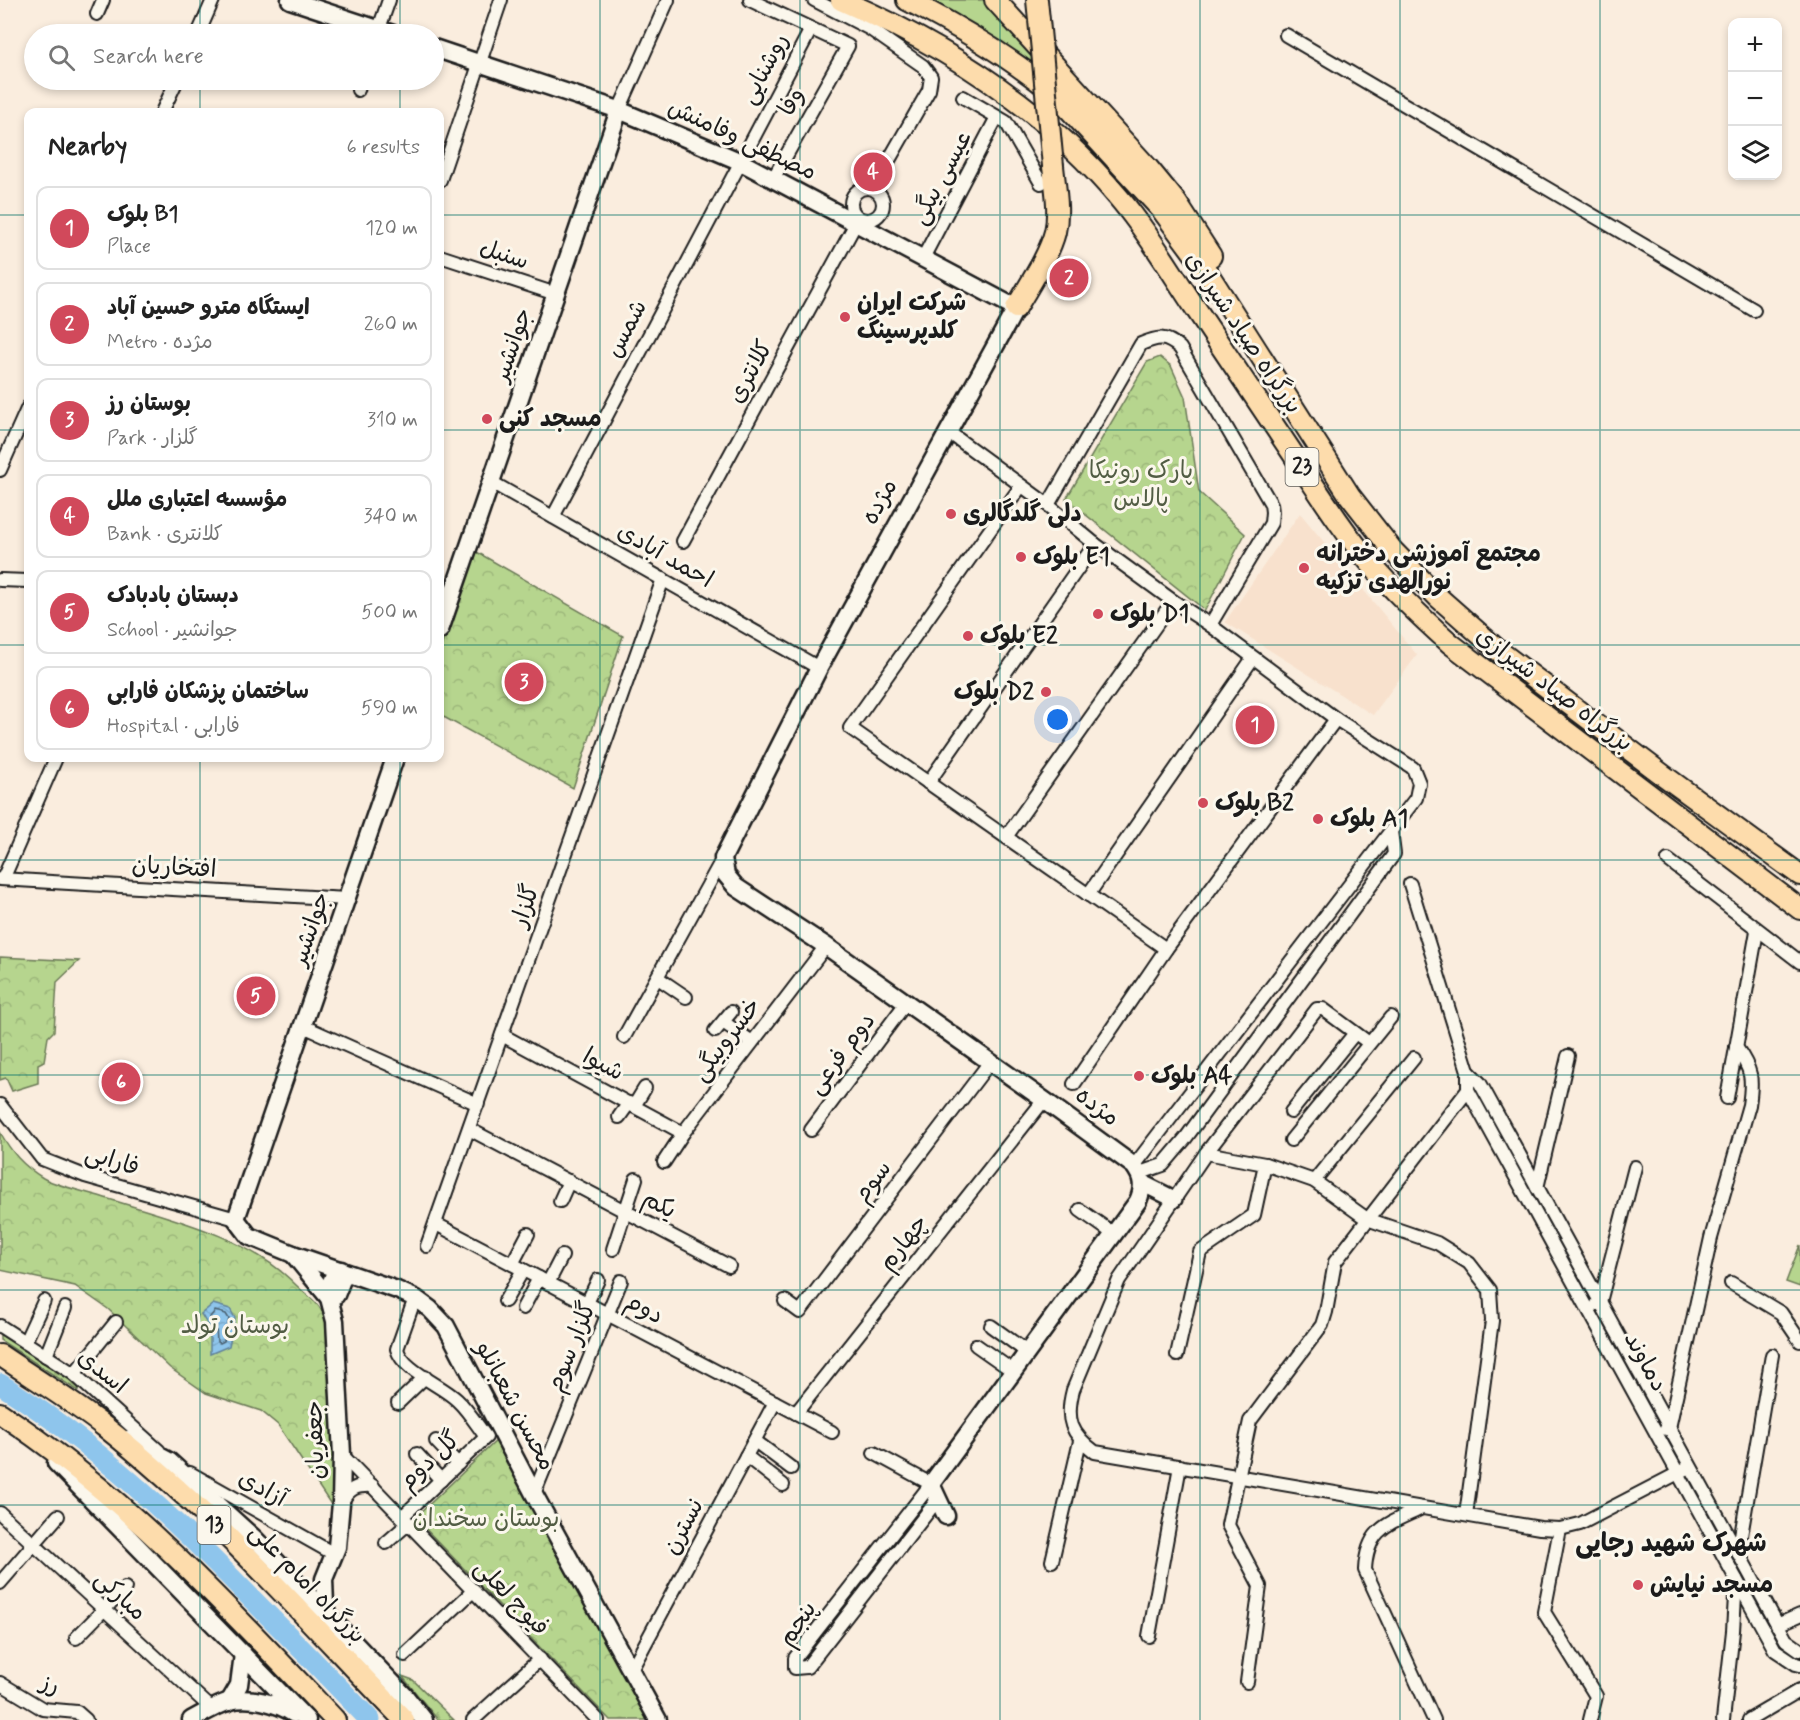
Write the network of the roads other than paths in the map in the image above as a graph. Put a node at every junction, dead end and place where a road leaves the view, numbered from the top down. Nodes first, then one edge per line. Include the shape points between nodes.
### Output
1 (103, 0) edge
2 (213, 0) edge
3 (290, 0) edge
4 (389, 0) edge
5 (501, 0) edge
6 (668, 0) edge
7 (750, 0) edge
8 (814, 0) edge
9 (841, 0) edge
10 (907, 0) edge
11 (994, 0) edge
12 (1037, 0) edge
13 (97, 14) dead end
14 (202, 24) edge
15 (358, 24) edge
16 (385, 24) edge
17 (811, 29) junction
18 (1286, 35) dead end
19 (444, 51) edge
20 (480, 63) junction
21 (172, 90) edge
22 (963, 97) dead end
23 (164, 108) edge
24 (619, 110) junction
25 (997, 117) junction
26 (739, 161) junction
27 (444, 168) edge
28 (773, 179) junction
29 (1041, 183) dead end
30 (873, 188) junction
31 (879, 215) junction
32 (855, 218) junction
33 (444, 257) edge
34 (923, 258) junction
35 (556, 294) junction
36 (1016, 308) junction
37 (1755, 310) dead end
38 (1251, 339) junction
39 (24, 416) edge
40 (947, 431) junction
41 (0, 470) edge
42 (491, 482) junction
43 (1021, 486) junction
44 (1048, 505) junction
45 (553, 517) junction
46 (683, 540) dead end
47 (1095, 544) junction
48 (663, 579) junction
49 (0, 580) edge
50 (24, 581) edge
51 (1173, 601) junction
52 (444, 603) edge
53 (1210, 625) junction
54 (1253, 658) junction
55 (819, 668) junction
56 (1336, 719) junction
57 (54, 762) edge
58 (394, 762) edge
59 (928, 783) junction
60 (1391, 831) junction
61 (1006, 837) junction
62 (723, 858) junction
63 (1668, 860) dead end
64 (1800, 875) edge
65 (2, 879) edge
66 (1410, 884) dead end
67 (1088, 895) junction
68 (346, 899) junction
69 (1800, 909) edge
70 (1757, 931) junction
71 (826, 946) junction
72 (1166, 949) junction
73 (1800, 962) edge
74 (658, 978) junction
75 (686, 997) dead end
76 (906, 1003) junction
77 (1391, 1017) dead end
78 (723, 1022) dead end
79 (303, 1026) junction
80 (1355, 1033) junction
81 (502, 1035) junction
82 (624, 1037) dead end
83 (752, 1042) junction
84 (1369, 1043) junction
85 (1736, 1047) junction
86 (1568, 1056) dead end
87 (1414, 1058) dead end
88 (990, 1062) junction
89 (1468, 1071) junction
90 (1074, 1084) dead end
91 (645, 1088) dead end
92 (1468, 1090) junction
93 (1727, 1098) dead end
94 (1044, 1100) junction
95 (478, 1104) junction
96 (0, 1105) edge
97 (631, 1105) junction
98 (1291, 1112) dead end
99 (619, 1117) dead end
100 (469, 1129) junction
101 (810, 1130) dead end
102 (683, 1133) junction
103 (1292, 1140) dead end
104 (1206, 1153) junction
105 (664, 1162) dead end
106 (1264, 1164) junction
107 (1635, 1167) dead end
108 (1139, 1174) junction
109 (636, 1179) dead end
110 (569, 1181) junction
111 (1314, 1181) junction
112 (1537, 1188) junction
113 (1174, 1199) junction
114 (560, 1201) dead end
115 (1080, 1210) dead end
116 (626, 1211) junction
117 (236, 1219) junction
118 (1367, 1219) junction
119 (436, 1224) junction
120 (528, 1234) dead end
121 (1114, 1234) junction
122 (427, 1246) dead end
123 (613, 1249) dead end
124 (293, 1254) junction
125 (562, 1256) dead end
126 (729, 1266) dead end
127 (517, 1267) junction
128 (341, 1270) junction
129 (543, 1280) junction
130 (598, 1280) dead end
131 (621, 1281) dead end
132 (1731, 1283) dead end
133 (329, 1298) junction
134 (415, 1298) junction
135 (44, 1301) dead end
136 (505, 1301) dead end
137 (785, 1301) dead end
138 (1600, 1302) junction
139 (587, 1304) junction
140 (65, 1308) dead end
141 (523, 1308) dead end
142 (1588, 1309) junction
143 (608, 1314) junction
144 (116, 1322) dead end
145 (0, 1326) edge
146 (992, 1326) dead end
147 (1800, 1341) edge
148 (25, 1342) junction
149 (976, 1345) dead end
150 (1027, 1352) junction
151 (1178, 1355) dead end
152 (1773, 1355) dead end
153 (0, 1356) edge
154 (46, 1356) junction
155 (1013, 1371) junction
156 (74, 1374) junction
157 (425, 1377) junction
158 (775, 1402) junction
159 (398, 1403) dead end
160 (0, 1413) edge
161 (796, 1413) junction
162 (17, 1424) junction
163 (104, 1426) junction
164 (1669, 1428) junction
165 (832, 1432) dead end
166 (1657, 1434) junction
167 (436, 1441) dead end
168 (754, 1441) junction
169 (1080, 1441) junction
170 (874, 1453) dead end
171 (417, 1454) dead end
172 (342, 1455) junction
173 (746, 1456) junction
174 (169, 1461) junction
175 (458, 1464) junction
176 (1180, 1466) junction
177 (1690, 1467) junction
178 (791, 1468) dead end
179 (1678, 1473) junction
180 (1239, 1476) junction
181 (441, 1480) junction
182 (783, 1485) dead end
183 (373, 1486) junction
184 (934, 1491) junction
185 (534, 1494) junction
186 (341, 1503) junction
187 (1422, 1508) junction
188 (0, 1513) edge
189 (1466, 1515) junction
190 (58, 1516) dead end
191 (946, 1516) dead end
192 (406, 1519) junction
193 (1560, 1529) junction
194 (386, 1543) dead end
195 (33, 1544) junction
196 (1738, 1552) junction
197 (334, 1554) junction
198 (1052, 1561) dead end
199 (286, 1570) junction
200 (1736, 1578) junction
201 (324, 1579) junction
202 (0, 1583) edge
203 (125, 1588) dead end
204 (474, 1590) junction
205 (105, 1610) junction
206 (1800, 1615) edge
207 (330, 1618) junction
208 (1777, 1625) junction
209 (1149, 1636) dead end
210 (76, 1638) dead end
211 (1800, 1650) edge
212 (243, 1654) junction
213 (405, 1655) dead end
214 (540, 1659) junction
215 (1800, 1665) edge
216 (630, 1672) junction
217 (1247, 1682) dead end
218 (0, 1683) edge
219 (1800, 1690) edge
220 (229, 1702) junction
221 (212, 1709) junction
222 (86, 1720) edge
223 (191, 1720) edge
224 (305, 1720) edge
225 (335, 1720) edge
226 (404, 1720) edge
227 (424, 1720) edge
228 (473, 1720) edge
229 (598, 1720) edge
230 (658, 1720) edge
231 (1434, 1720) edge
232 (1590, 1720) edge
233 (1723, 1720) edge
234 (1749, 1720) edge

1 - 13 street
2 - 14 street
3 - 15 main road
4 - 16 street
5 - 20 street
6 - 24 street
7 - 17 street
8 - 30 street via 870,29 923,66 931,77 931,84
9 - 69 main road, بزرگراه صیاد شیرازی / 23 via 888,20 975,70 1062,137 1120,199 1332,512 1370,563 1415,612 1451,644
10 - 38 main road, بزرگراه صیاد شیرازی / 23 via 956,26 1057,96 1162,210
11 - 38 main road via 1176,202 1214,260
12 - 36 main road, مژده, bridge via 1057,206 1055,232
17 - 26 street, روشنایی
17 - 28 street, وفا via 848,46
18 - 37 street
19 - 20 main road, مصطفی وفامنش
20 - 24 main road, مصطفی وفامنش
20 - 27 street
21 - 23 street
22 - 25 street
24 - 26 main road, مصطفی وفامنش
24 - 35 main road, جوانشیر
25 - 29 street via 1006,122
25 - 34 street, عیسی بیگی
26 - 28 main road, مصطفی وفامنش
26 - 45 street, شمس
28 - 32 main road, مصطفی وفامنش
30 - 31 street via 883,200
30 - 32 street via 854,193
31 - 32 street
31 - 32 street via 870,220 853,213
32 - 34 main road, مصطفی وفامنش
32 - 46 street, کلانتری
33 - 35 street, سنبل
34 - 36 main road, مصطفی وفامنش
35 - 42 main road, جوانشیر
36 - 40 main road, مژده
38 - 64 main road, بزرگراه صیاد شیرازی / 23 via 1350,496 1393,551 1439,598 1506,656
39 - 41 street
40 - 43 street
40 - 55 main road, مژده
42 - 45 street, احمد آبادی
42 - 52 main road, جوانشیر
43 - 44 street
43 - 59 street via 850,728
44 - 47 street
44 - 53 street via 1141,344 1157,338 1170,340 1180,348 1271,504 1270,523
45 - 48 street, احمد آبادی
47 - 51 street
47 - 59 street
48 - 55 street, احمد آبادی
48 - 81 street, گلزار
49 - 50 street
51 - 53 street
51 - 61 street
53 - 54 street
54 - 56 street
54 - 67 street
55 - 62 main road, مژده
56 - 60 street via 1413,768 1419,783 1416,798
56 - 72 street
57 - 65 street
58 - 68 main road, جوانشیر
59 - 61 street
60 - 108 street
60 - 108 street via 1394,854 1185,1139 1163,1165
61 - 67 street
62 - 71 main road, مژده via 726,875 736,886
62 - 74 street, مژده
63 - 70 street
65 - 68 street, افتخاریان
66 - 89 street, دماوند
67 - 72 street
68 - 79 main road, جوانشیر
70 - 73 street
70 - 85 street
71 - 76 main road, مژده
71 - 83 street, خسروبیگی
72 - 90 street
74 - 75 street
74 - 82 street, مژده
76 - 88 main road, مژده
76 - 101 street, دوم فرعی
77 - 84 street
78 - 83 street
79 - 95 street
79 - 117 main road, جوانشیر
80 - 84 street
80 - 98 street
80 - 104 street via 1323,1009 1317,1010
81 - 95 street, گلزار
81 - 97 street, شیوا
83 - 102 street, خسروبیگی
84 - 103 street
85 - 93 street
85 - 164 street via 1748,1065 1752,1085 1711,1238
86 - 112 street
87 - 111 street
88 - 94 main road, مژده
88 - 137 street, سوم via 800,1312
89 - 92 street, دماوند
89 - 112 street, دماوند via 1479,1083
91 - 97 street
92 - 118 street
92 - 142 street, دماوند
94 - 108 main road, مژده
94 - 161 street, چهارم
95 - 100 street, گلزار
96 - 117 street, فارابی via 42,1159 85,1176
97 - 99 street
97 - 102 street, شیوا
100 - 110 street, یکم
100 - 119 street, گلزار
102 - 105 street, خسروبیگی
104 - 106 street
104 - 113 street
106 - 111 street
106 - 151 street via 1254,1215 1200,1252
107 - 138 street
108 - 113 street
108 - 121 main road via 1142,1192
109 - 116 street
110 - 114 street
110 - 116 street, یکم
111 - 118 street
112 - 138 street, دماوند
113 - 169 street via 1119,1280 1072,1390 1068,1408 1071,1426
115 - 121 street
116 - 123 street
116 - 126 street, یکم
117 - 124 main road, محسن شعبانلو via 249,1236
118 - 180 street via 1335,1262 1322,1325 1250,1421
118 - 189 street via 1437,1243 1469,1263 1490,1290 1492,1321
119 - 122 street, گلزار
119 - 127 street, دوم
120 - 127 street
121 - 150 main road
124 - 128 main road, محسن شعبانلو
124 - 133 main road
125 - 129 street
127 - 129 street, دوم
127 - 136 street
128 - 133 main road via 335,1272 327,1292
128 - 134 main road, محسن شعبانلو
129 - 139 street, دوم
129 - 141 street
130 - 139 street
131 - 143 street, گلزار سوم
132 - 147 street via 1781,1313
133 - 172 main road, جعفریان via 335,1321
134 - 157 street via 397,1349 406,1364
134 - 185 main road, محسن شعبانلو via 446,1326
135 - 148 street
138 - 142 street
138 - 164 street, دماوند
139 - 143 street, دوم
140 - 154 street
142 - 166 street, دماوند
143 - 158 street, دوم
143 - 185 street, گلزار سوم
144 - 156 street
145 - 148 street, اسدی
146 - 150 street
148 - 154 street, اسدی
149 - 155 street
150 - 155 main road
152 - 196 street
153 - 163 main road, بزرگراه امام علی / 13
154 - 156 street, اسدی
155 - 184 main road
156 - 174 street, اسدی
157 - 159 street
157 - 175 street, گل دوم via 458,1400 486,1437
158 - 161 street, دوم
158 - 168 street, نسترن
160 - 162 main road, 13
161 - 165 street, دوم
162 - 212 main road
162 - 225 main road, 13 via 93,1481 175,1554
163 - 174 main road
163 - 226 main road, بزرگراه امام علی / 13 via 164,1477 264,1573
164 - 166 street
164 - 177 street, دماوند
166 - 179 street, دماوند
167 - 175 street
168 - 173 street, نسترن
168 - 178 street
169 - 176 street via 1095,1452
169 - 198 street
170 - 184 street
171 - 181 street
172 - 183 street, فیوج لعلی
172 - 186 main road, جعفریان
173 - 182 street
173 - 216 street, نسترن
174 - 197 street, آزادی
174 - 199 main road
175 - 181 street, گل دوم
176 - 180 street
176 - 209 street
177 - 179 street
177 - 196 street, دماوند
179 - 193 street via 1580,1524
179 - 200 street, دماوند
180 - 187 street
180 - 217 street via 1228,1526 1260,1586
181 - 192 street, گل دوم
183 - 186 street via 353,1487
183 - 192 street, فیوج لعلی
184 - 184 street, پنجم via 807,1667 795,1668 795,1658
184 - 191 main road
185 - 216 main road, محسن شعبانلو
186 - 197 main road, جعفریان
187 - 189 street
187 - 231 street via 1388,1524 1374,1536 1366,1552 1365,1570
188 - 195 street, مبارکی
189 - 193 street
190 - 195 street
192 - 194 street, گل دوم
192 - 204 street, فیوج لعلی
193 - 232 street via 1544,1612 1596,1696
195 - 202 street
195 - 205 street, مبارکی
196 - 208 street, دماوند
197 - 201 main road, جعفریان
199 - 201 main road via 306,1579
199 - 207 main road
200 - 215 street, دماوند via 1775,1650
200 - 233 street
201 - 207 main road, جعفریان via 325,1606
203 - 205 street
204 - 213 street
204 - 214 street, فیوج لعلی
205 - 210 street
205 - 221 street, مبارکی
206 - 208 street
207 - 227 main road
208 - 211 street, دماوند via 1786,1640
212 - 220 main road via 239,1685
212 - 224 main road
214 - 228 street
214 - 229 street, فیوج لعلی
216 - 230 main road, محسن شعبانلو
218 - 222 street, رز via 43,1709 77,1712
219 - 234 street
220 - 221 main road
220 - 224 main road via 277,1705
221 - 223 main road

